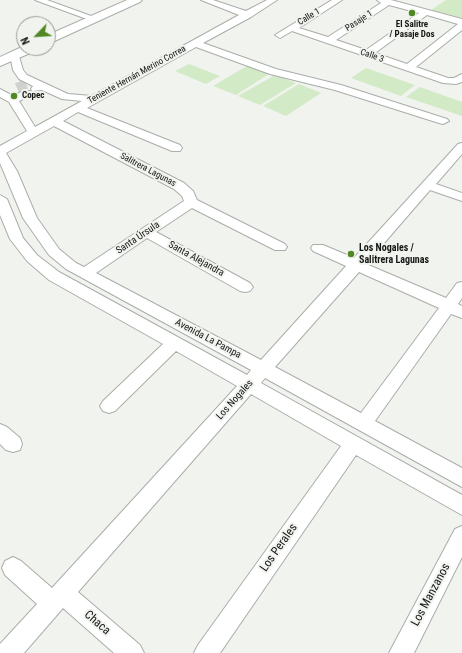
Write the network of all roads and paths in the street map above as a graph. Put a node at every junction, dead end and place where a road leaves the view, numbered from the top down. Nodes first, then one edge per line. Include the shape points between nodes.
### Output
1 (39, 0) edge
2 (124, 0) edge
3 (136, 0) edge
4 (205, 0) edge
5 (273, 0) edge
6 (338, 0) edge
7 (385, 1) edge
8 (426, 12) junction
9 (248, 15) junction
10 (87, 16) junction
11 (462, 23) edge
12 (291, 28) junction
13 (56, 30) edge
14 (280, 35) dead end
15 (56, 36) edge
16 (329, 41) junction
17 (195, 43) junction
18 (16, 47) edge
19 (0, 54) edge
20 (367, 54) junction
21 (15, 55) joint
22 (0, 62) edge
23 (408, 68) junction
24 (458, 79) edge
25 (19, 87) edge
26 (93, 99) junction
27 (78, 108) junction
28 (54, 121) junction
29 (443, 121) dead end
30 (33, 132) junction
31 (462, 147) edge
32 (176, 148) dead end
33 (0, 152) edge
34 (428, 185) junction
35 (462, 197) edge
36 (0, 198) edge
37 (191, 202) junction
38 (146, 232) junction
39 (280, 247) dead end
40 (318, 248) dead end
41 (356, 265) junction
42 (85, 273) junction
43 (245, 286) dead end
44 (462, 287) edge
45 (455, 309) edge
46 (174, 343) junction
47 (264, 368) junction
48 (250, 385) junction
49 (109, 406) dead end
50 (363, 424) junction
51 (353, 444) junction
52 (462, 478) edge
53 (462, 506) edge
54 (462, 536) edge
55 (13, 568) dead end
56 (58, 598) junction
57 (8, 653) edge
58 (132, 653) edge
59 (206, 653) edge
60 (400, 653) edge

1 - 10 street
2 - 10 main road
3 - 15 main road
4 - 9 street
5 - 9 street, Teniente Hernán Merino Correa
6 - 12 street, Calle 1
7 - 8 street
7 - 16 street, Pasaje 1
8 - 11 street
8 - 20 street
9 - 17 street, Teniente Hernán Merino Correa
10 - 13 main road
11 - 23 street
12 - 14 street, Calle 1
12 - 16 street, Calle 3
16 - 20 street, Calle 3
17 - 26 street, Teniente Hernán Merino Correa
17 - 29 street via 274,72 337,87
18 - 19 main road
20 - 23 street, Calle 3
21 - 22 main road
21 - 25 street
23 - 24 street, Calle 3 via 447,81
25 - 26 street via 66,97
25 - 30 street
26 - 27 street, Teniente Hernán Merino Correa
27 - 28 street, Teniente Hernán Merino Correa
27 - 32 street
28 - 30 street, Teniente Hernán Merino Correa
28 - 37 street, Salitrera Lagunas via 179,186 188,194
30 - 33 street, Teniente Hernán Merino Correa
31 - 34 street, Los Nogales
33 - 42 street, Avenida La Pampa via 11,171 30,218 41,235 54,252 71,266
34 - 35 street
34 - 41 street, Los Nogales
36 - 46 street, Avenida La Pampa via 17,239 32,258 54,276
37 - 38 street, Santa Úrsula
37 - 39 street, Salitrera Lagunas
38 - 42 street, Santa Úrsula
38 - 43 street, Santa Alejandra
40 - 41 street
41 - 45 street
41 - 47 street, Los Nogales
42 - 47 street, Avenida La Pampa
44 - 45 street
45 - 50 street
46 - 48 street, Avenida La Pampa
46 - 49 street
47 - 48 street, Los Nogales
47 - 50 street, Avenida La Pampa
48 - 51 street, Avenida La Pampa
48 - 56 street, Los Nogales
50 - 52 street, Avenida La Pampa
51 - 53 street, Avenida La Pampa
51 - 59 street, Los Perales
54 - 60 street, Los Manzanos
55 - 56 street, Chaca
56 - 57 street, Los Nogales
56 - 58 street, Chaca

